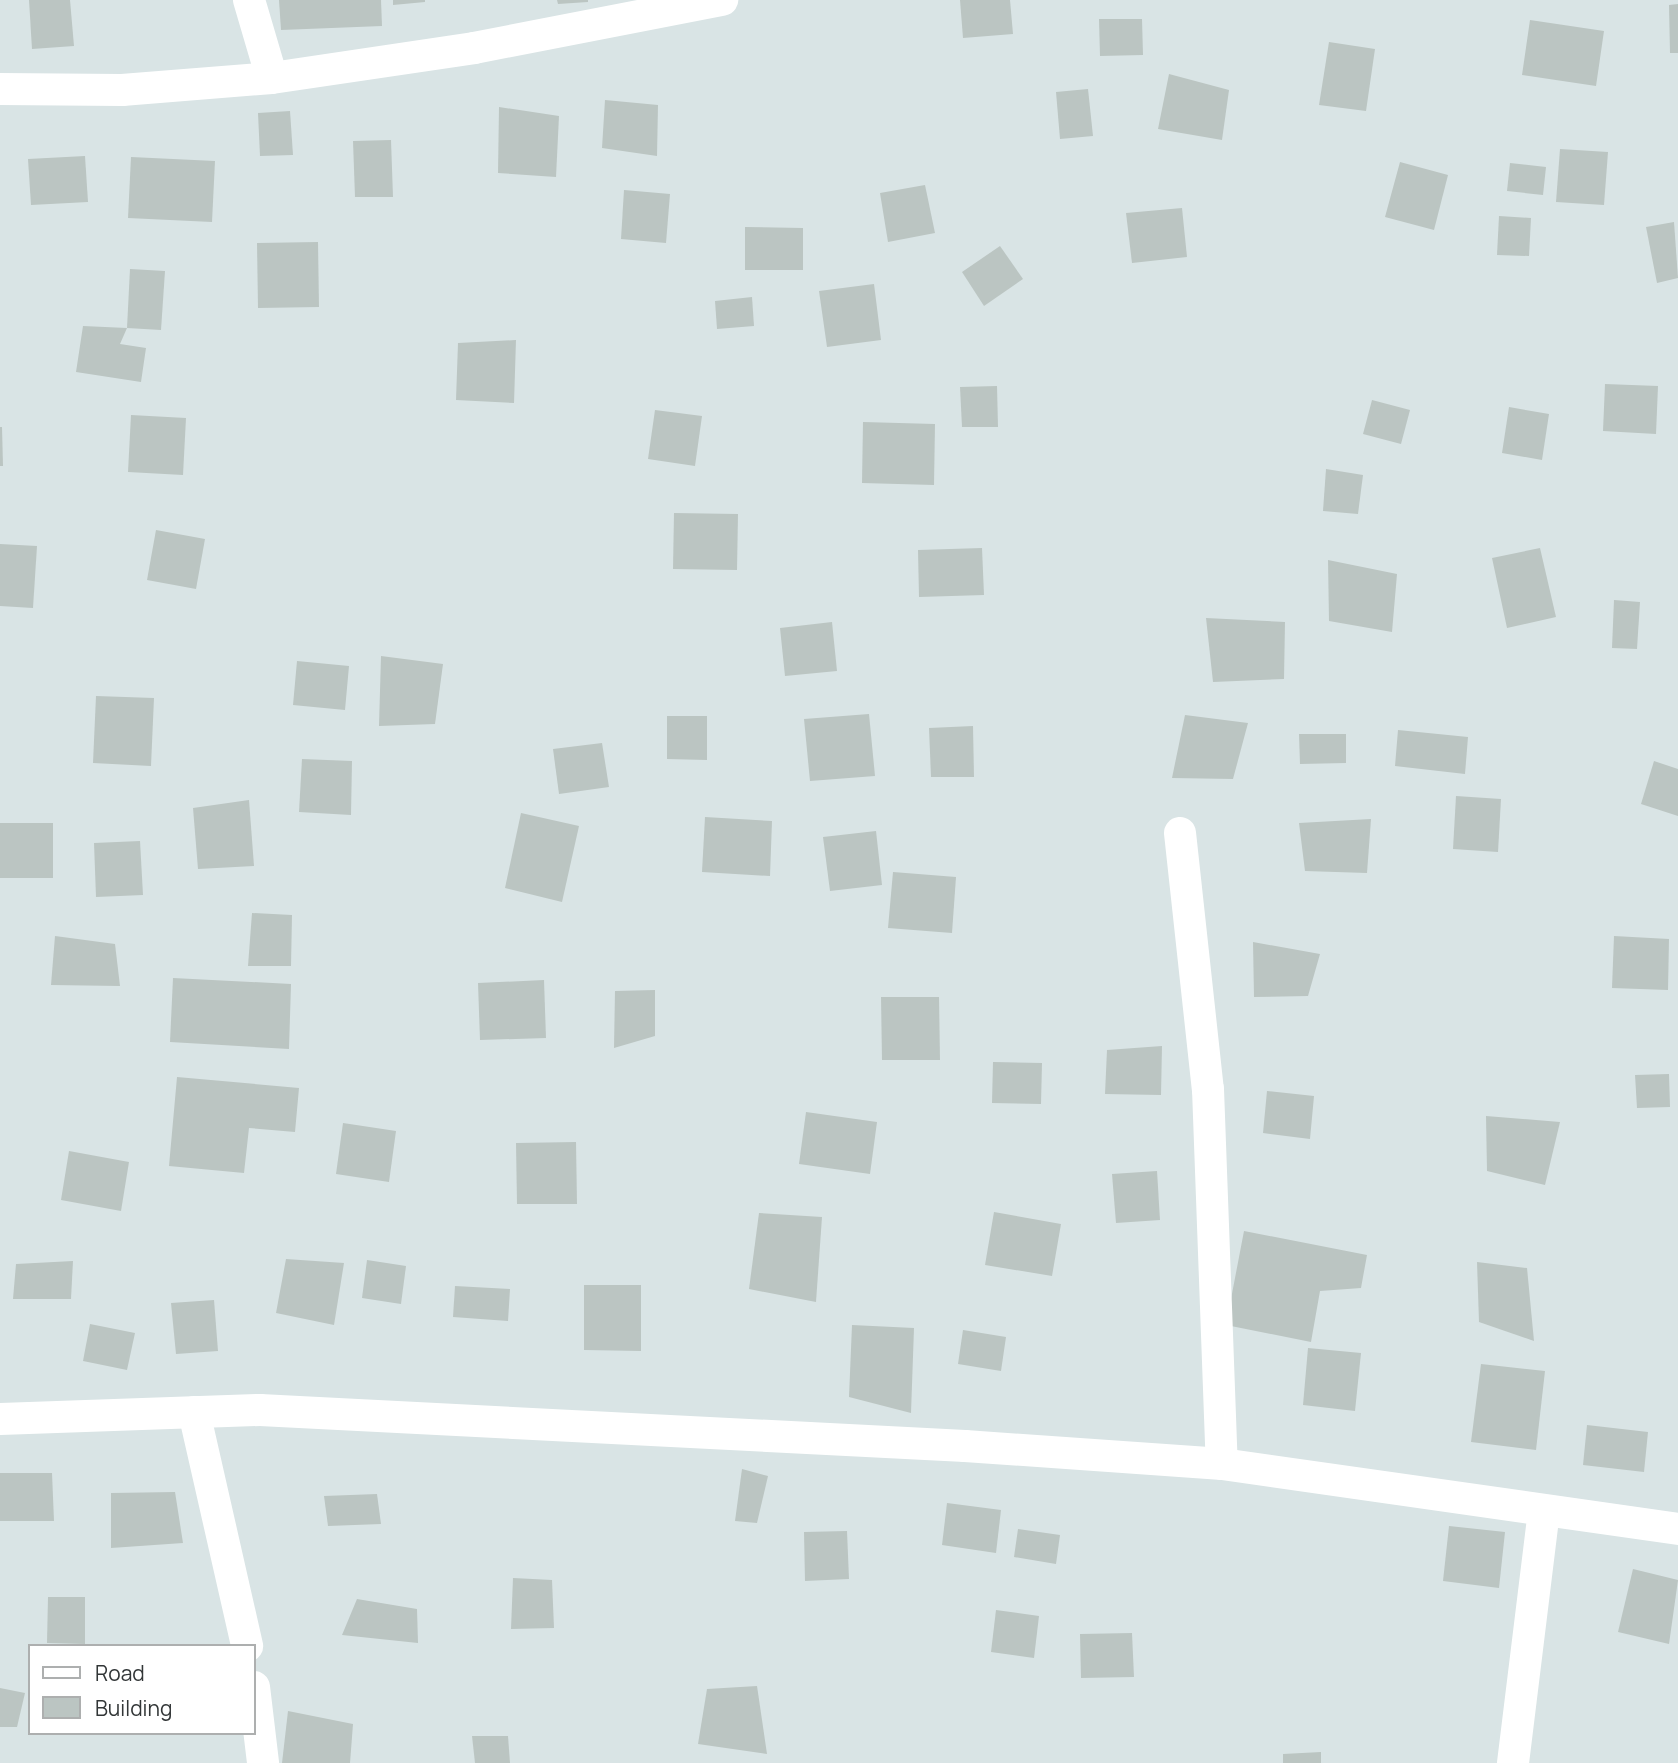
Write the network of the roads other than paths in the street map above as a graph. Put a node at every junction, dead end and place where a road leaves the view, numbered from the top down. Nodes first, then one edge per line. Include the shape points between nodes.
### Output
1 (250, 0) edge
2 (722, 0) edge
3 (272, 78) junction
4 (0, 89) edge
5 (1181, 833) dead end
6 (194, 1412) junction
7 (0, 1419) edge
8 (1222, 1464) junction
9 (1544, 1512) junction
10 (1678, 1530) edge
11 (247, 1644) edge
12 (256, 1704) edge
13 (263, 1763) edge
14 (1513, 1763) edge

1 - 3 street
2 - 3 street via 474,48
3 - 4 street via 122,90
5 - 8 street via 1208,1089
6 - 7 street
6 - 8 street via 965,1446
6 - 11 street
8 - 9 street
9 - 10 street
9 - 14 street
12 - 13 street

